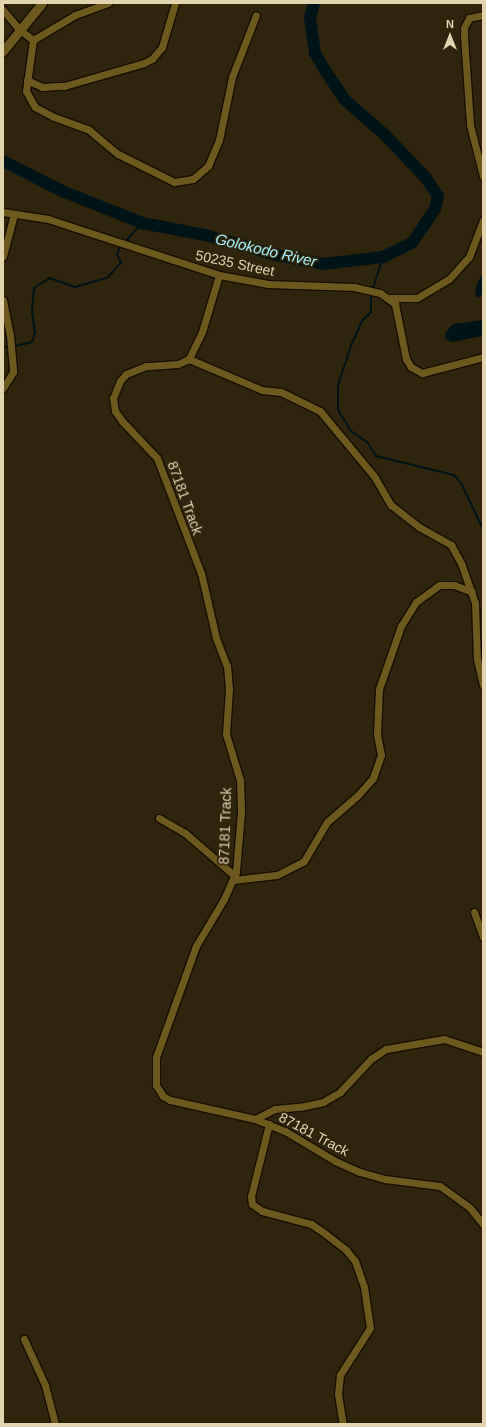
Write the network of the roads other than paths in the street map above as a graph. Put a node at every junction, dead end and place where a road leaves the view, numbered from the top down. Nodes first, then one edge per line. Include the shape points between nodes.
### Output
1 (42, 3) edge
2 (108, 3) edge
3 (175, 3) edge
4 (3, 10) edge
5 (256, 15) dead end
6 (483, 15) edge
7 (20, 30) junction
8 (33, 40) junction
9 (3, 51) edge
10 (27, 80) junction
11 (483, 176) edge
12 (3, 212) edge
13 (14, 214) junction
14 (483, 221) edge
15 (3, 256) edge
16 (219, 275) junction
17 (389, 298) junction
18 (3, 300) edge
19 (483, 357) edge
20 (189, 359) junction
21 (3, 388) edge
22 (472, 592) junction
23 (483, 686) edge
24 (159, 818) dead end
25 (234, 878) junction
26 (474, 912) dead end
27 (483, 937) edge
28 (483, 1052) edge
29 (255, 1119) junction
30 (269, 1124) junction
31 (483, 1224) edge
32 (24, 1339) dead end
33 (55, 1424) edge
34 (343, 1424) edge

1 - 7 street
2 - 8 street via 75,15
3 - 10 street via 162,47 152,59 64,86 42,87
4 - 7 street
5 - 10 street via 228,91 219,140 208,166 193,180 166,180 118,154 89,130 35,107 28,98
6 - 11 street via 469,18 464,28 464,36 470,125
7 - 8 street
7 - 9 street
8 - 10 street
12 - 13 street, 50235 Street
13 - 15 street
13 - 16 street, 50235 Street via 48,220
14 - 17 street via 469,257 449,279 417,298
16 - 17 street, 50235 Street via 268,284 368,289
16 - 20 street via 202,332
17 - 19 street via 398,312 406,359 416,371 429,373
18 - 21 street via 13,372
20 - 22 street via 262,390 281,392 320,411 374,476 391,505 418,527 451,545
20 - 25 street, 87181 Track via 178,364 146,366 126,374 113,398 115,411 157,458 201,573 216,638 227,666 229,689 226,734 240,780 238,863
22 - 23 street via 477,620 476,659
22 - 25 street via 454,585 439,585 416,602 401,626 379,689 377,734 381,755 373,778 327,822 304,861 277,875
24 - 25 street via 185,833
25 - 29 street, 87181 Track via 196,946 156,1057 154,1076 159,1091 170,1100
26 - 27 street
28 - 29 street via 444,1039 386,1049 371,1059 340,1092 323,1102 300,1108 275,1109
29 - 30 street, 87181 Track
30 - 31 street, 87181 Track via 360,1172 385,1179 440,1186 470,1208
30 - 34 street via 251,1196 252,1204 262,1211 311,1224 323,1232 346,1250 355,1261 364,1287 370,1328 340,1375 338,1394
32 - 33 street via 45,1385

